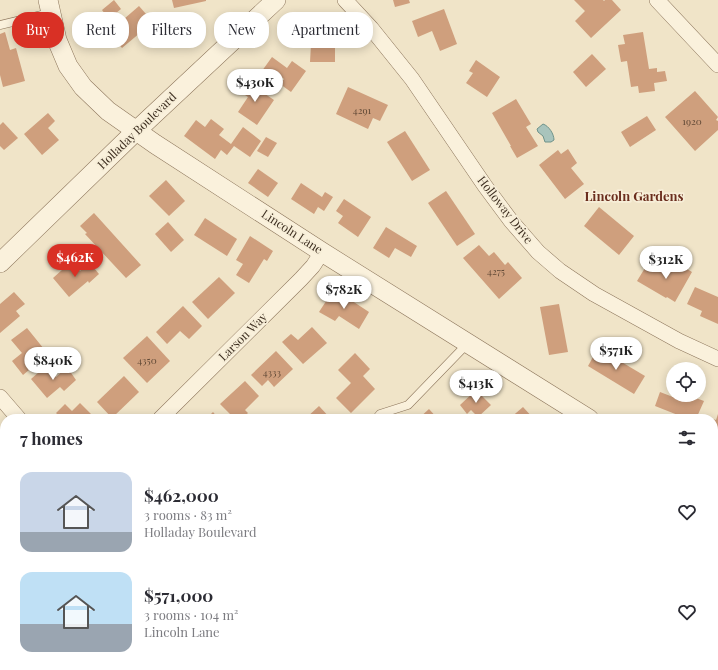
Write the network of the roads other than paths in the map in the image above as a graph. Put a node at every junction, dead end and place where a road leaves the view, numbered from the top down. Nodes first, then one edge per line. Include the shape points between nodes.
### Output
1 (276, 0) edge
2 (345, 0) edge
3 (657, 0) edge
4 (49, 7) edge
5 (0, 25) edge
6 (718, 65) edge
7 (136, 131) junction
8 (322, 252) junction
9 (0, 263) edge
10 (468, 343) junction
11 (718, 359) edge
12 (0, 398) edge
13 (14, 414) edge
14 (165, 414) edge
15 (380, 414) edge
16 (581, 414) edge

1 - 7 street, Holladay Boulevard
2 - 11 street, Holloway Drive via 412,79 485,186 538,252 594,294 678,342
3 - 6 street
4 - 5 lane
4 - 7 street, Lincoln Lane via 62,54 79,82 99,103
7 - 8 street, Lincoln Lane
7 - 9 street, Holladay Boulevard
8 - 10 street, Lincoln Lane
8 - 14 street, Larson Way via 301,279
10 - 15 lane via 408,405
10 - 16 street, Lincoln Lane
12 - 13 street

